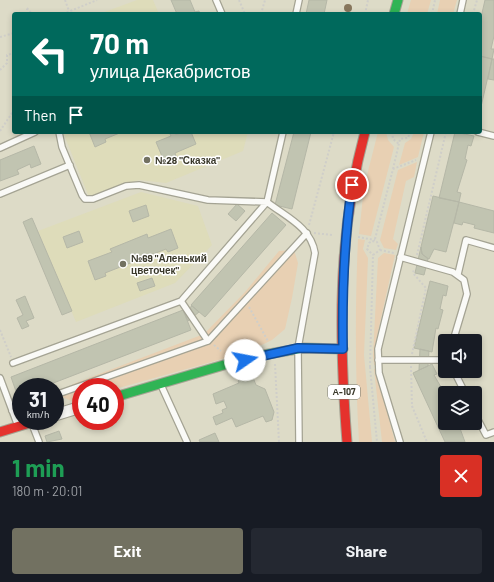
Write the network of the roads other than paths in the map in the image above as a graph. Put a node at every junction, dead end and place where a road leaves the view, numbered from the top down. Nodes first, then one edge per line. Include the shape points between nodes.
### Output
1 (216, 0) edge
2 (299, 0) edge
3 (398, 0) edge
4 (463, 0) edge
5 (221, 12) edge
6 (296, 12) edge
7 (395, 12) edge
8 (460, 12) edge
9 (482, 133) edge
10 (31, 134) edge
11 (60, 134) edge
12 (283, 134) edge
13 (365, 134) edge
14 (431, 134) edge
15 (494, 136) edge
16 (0, 148) edge
17 (70, 165) junction
18 (0, 194) edge
19 (267, 202) junction
20 (307, 233) junction
21 (494, 248) edge
22 (400, 257) junction
23 (458, 274) junction
24 (181, 300) junction
25 (455, 334) edge
26 (208, 340) junction
27 (298, 348) junction
28 (343, 349) junction
29 (378, 360) junction
30 (438, 360) edge
31 (13, 364) road end
32 (0, 378) edge
33 (160, 383) junction
34 (64, 392) edge
35 (124, 394) edge
36 (12, 410) edge
37 (482, 427) edge
38 (12, 428) edge
39 (36, 430) edge
40 (0, 432) edge
41 (494, 432) edge
42 (39, 442) edge
43 (187, 442) edge
44 (298, 442) edge
45 (346, 442) edge
46 (400, 442) edge

1 - 5 lane
2 - 6 lane
3 - 7 main road
4 - 8 lane
9 - 15 lane
10 - 16 lane
11 - 17 lane
12 - 19 lane
13 - 28 main road, А-107 via 352,185 345,234
14 - 22 lane
17 - 18 lane
17 - 19 lane via 85,199 93,199 126,186 139,185 208,200
19 - 20 lane via 304,228
19 - 24 lane
20 - 26 lane
20 - 27 lane via 313,244 314,261
21 - 23 lane via 466,240
22 - 23 lane
22 - 29 lane via 379,344
23 - 25 lane via 464,280 467,294
24 - 26 lane
24 - 31 lane
26 - 34 lane
27 - 28 main road
27 - 33 main road via 210,368
27 - 44 lane
28 - 45 main road, А-107
29 - 30 lane
29 - 46 lane via 379,373
32 - 36 lane
33 - 35 main road
33 - 43 lane
37 - 41 lane via 486,435
38 - 40 main road
39 - 42 lane

